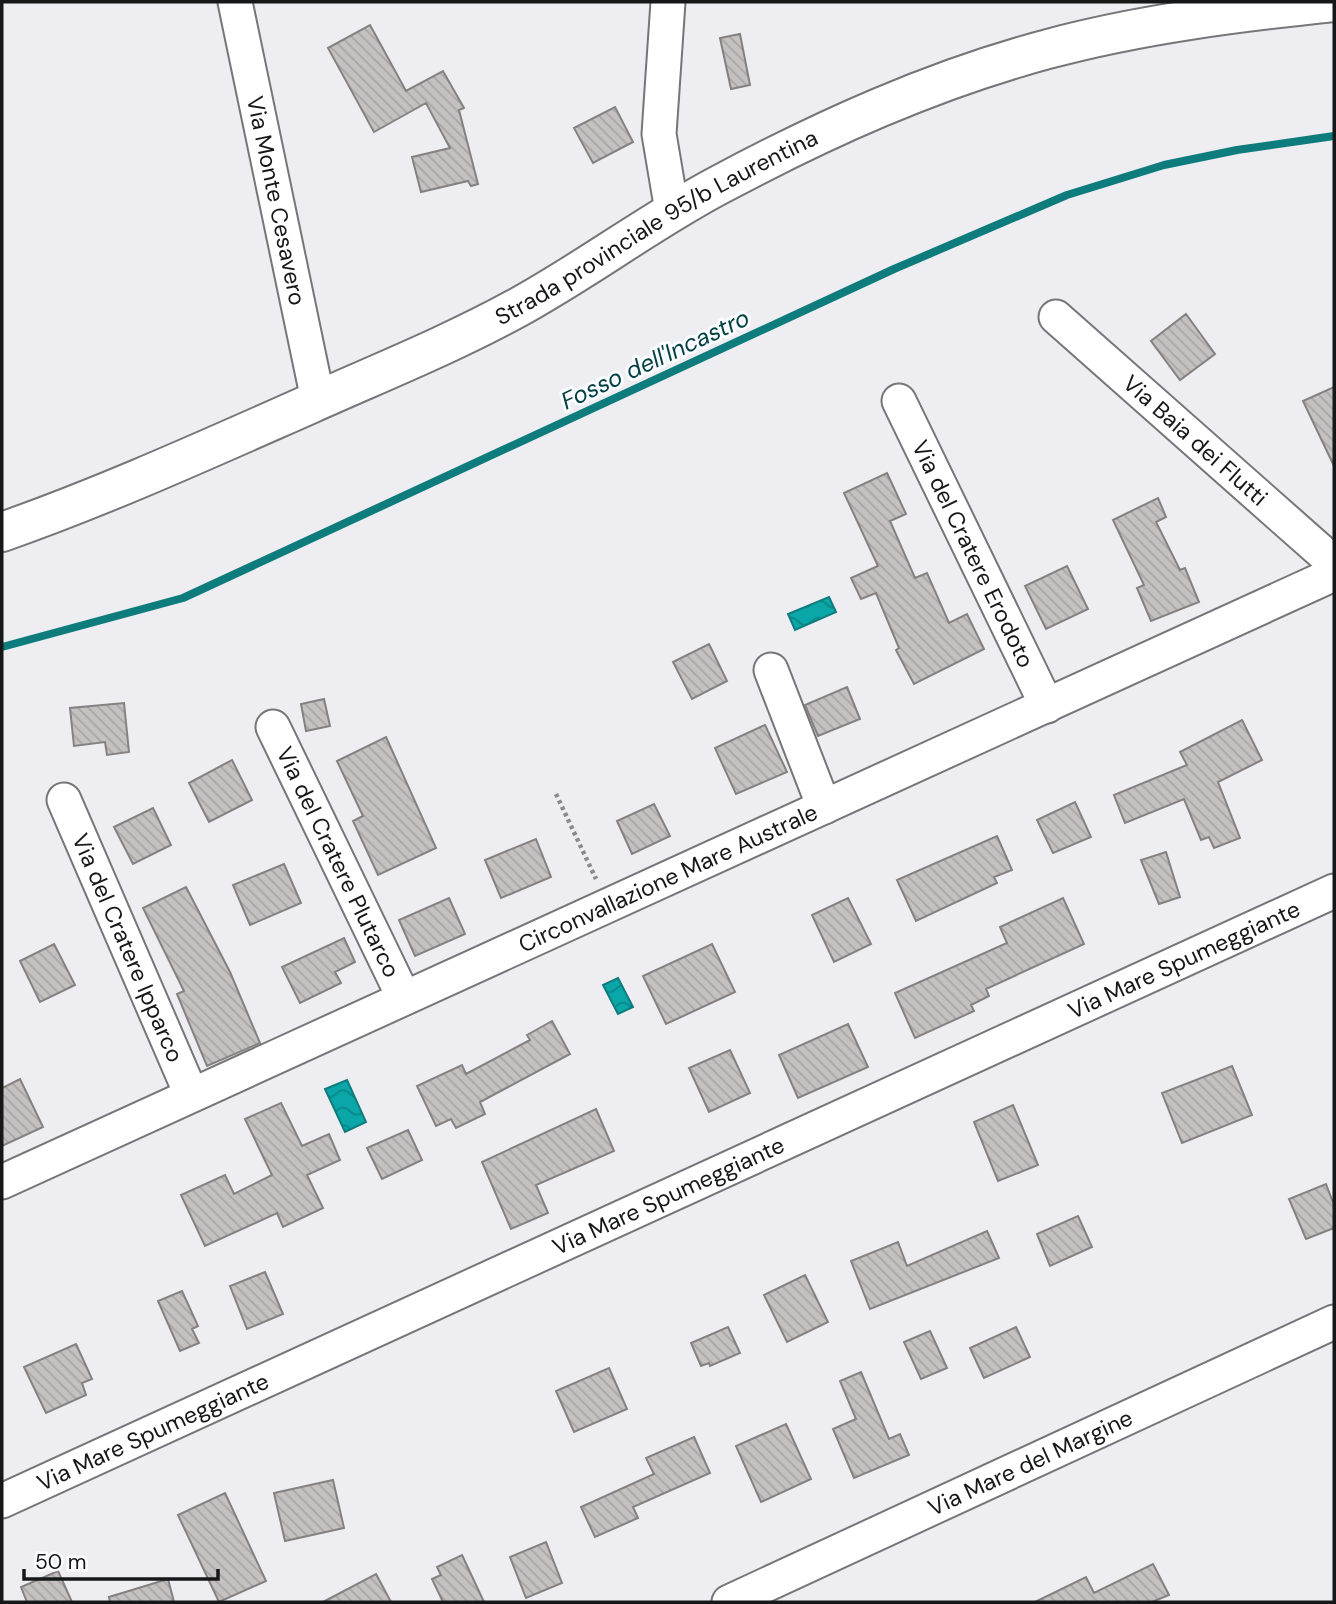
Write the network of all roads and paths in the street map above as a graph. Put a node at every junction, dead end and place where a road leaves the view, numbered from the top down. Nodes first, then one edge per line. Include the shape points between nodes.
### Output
1 (235, 2) edge
2 (668, 2) edge
3 (1334, 2) edge
4 (671, 211) junction
5 (1056, 317) dead end
6 (318, 400) junction
7 (899, 401) dead end
8 (2, 532) edge
9 (1334, 563) edge
10 (1334, 575) edge
11 (771, 670) dead end
12 (1046, 706) junction
13 (273, 727) dead end
14 (556, 794) dead end
15 (64, 800) dead end
16 (824, 807) junction
17 (1334, 891) edge
18 (608, 905) junction
19 (404, 998) junction
20 (191, 1094) junction
21 (2, 1182) edge
22 (1334, 1322) edge
23 (2, 1501) edge
24 (729, 1602) edge

1 - 6 street, Via Monte Cesavero
2 - 4 street via 659,134
3 - 4 main road, Strada provinciale 95/b Laurentina via 1181,21 1045,50 870,110
4 - 6 main road, Strada provinciale 95/b Laurentina via 516,309
5 - 9 street, Via Baia dei Flutti
6 - 8 main road, Strada provinciale 95/b Laurentina via 96,499
7 - 12 street, Via del Cratere Erodoto
10 - 12 street, Circonvallazione Mare Australe
11 - 16 street
12 - 16 street, Circonvallazione Mare Australe
13 - 19 street, Via del Cratere Plutarco
14 - 18 path
15 - 20 street, Via del Cratere Ipparco
16 - 18 street, Circonvallazione Mare Australe
17 - 23 street, Via Mare Spumeggiante
18 - 19 street, Circonvallazione Mare Australe
19 - 20 street, Circonvallazione Mare Australe
20 - 21 street, Circonvallazione Mare Australe
22 - 24 street, Via Mare del Margine

